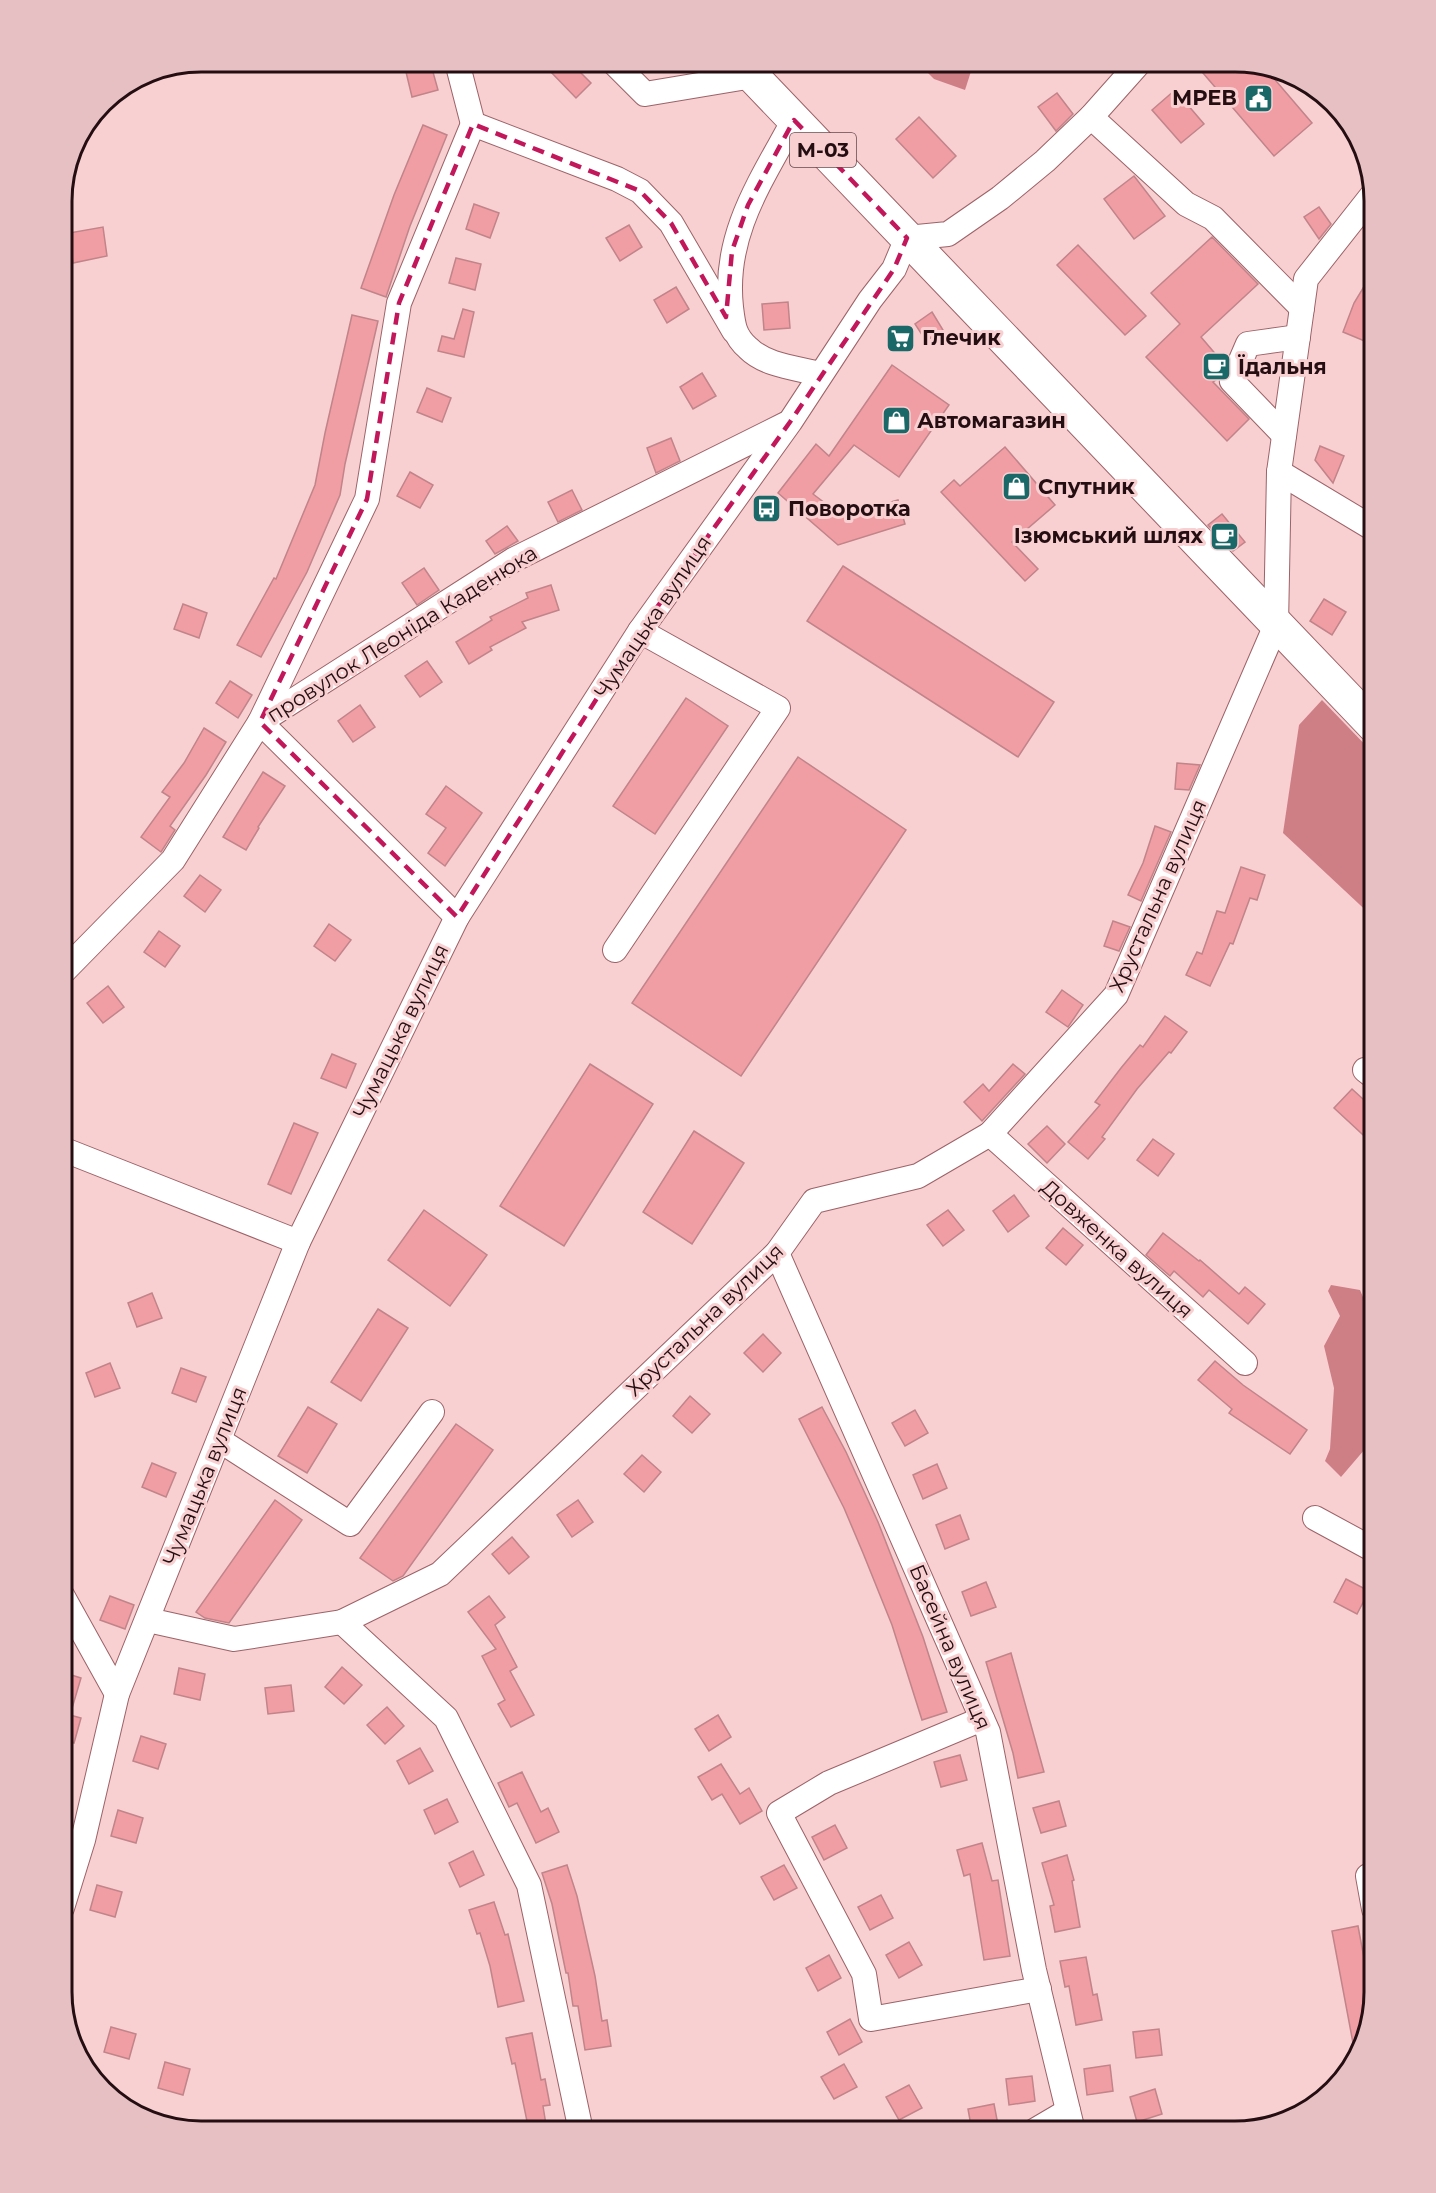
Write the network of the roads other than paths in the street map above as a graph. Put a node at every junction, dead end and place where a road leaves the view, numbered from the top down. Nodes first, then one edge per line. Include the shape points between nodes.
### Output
1 (460, 72) edge
2 (623, 72) edge
3 (734, 72) edge
4 (749, 72) edge
5 (1131, 72) edge
6 (1091, 117) junction
7 (794, 120) junction
8 (473, 124) junction
9 (1364, 204) edge
10 (907, 238) junction
11 (1302, 308) junction
12 (734, 331) junction
13 (1298, 337) junction
14 (820, 374) junction
15 (790, 422) junction
16 (1284, 435) junction
17 (1279, 472) junction
18 (1364, 523) edge
19 (1276, 625) junction
20 (640, 631) junction
21 (1364, 716) edge
22 (260, 722) junction
23 (457, 917) junction
24 (615, 950) dead end
25 (72, 963) edge
26 (990, 1134) junction
27 (72, 1153) edge
28 (298, 1242) junction
29 (777, 1253) junction
30 (1245, 1363) dead end
31 (432, 1412) dead end
32 (219, 1440) junction
33 (1315, 1518) dead end
34 (1364, 1545) edge
35 (72, 1613) edge
36 (148, 1620) junction
37 (342, 1622) junction
38 (117, 1694) junction
39 (982, 1719) junction
40 (72, 1876) edge
41 (1039, 1989) junction
42 (579, 2121) edge
43 (1071, 2121) edge

1 - 8 street
2 - 3 street via 645,94
4 - 7 highway, М-03
5 - 6 street
6 - 10 street via 1000,198 948,234
6 - 11 street via 1186,204 1213,218
7 - 10 highway, М-03
7 - 12 street via 748,205 732,251 729,287
8 - 12 street via 640,191 671,223
8 - 22 street via 399,303 367,499
9 - 11 street via 1306,279
10 - 14 street, Чумацька вулиця via 894,268
10 - 19 highway, М-03
11 - 13 street
12 - 14 street via 748,349 769,361
13 - 16 street
13 - 16 street via 1248,344 1232,381
14 - 15 street, Чумацька вулиця
15 - 20 street, Чумацька вулиця
15 - 22 street, провулок Леоніда Каденюка via 513,560
16 - 17 street
17 - 18 street
17 - 19 street
19 - 21 highway, М-03
19 - 26 street, Хрустальна вулиця via 1116,995
20 - 23 street, Чумацька вулиця
20 - 24 street via 778,708
22 - 23 street, провулок Леоніда Каденюка
22 - 25 street via 173,860
23 - 28 street, Чумацька вулиця
26 - 29 street, Хрустальна вулиця via 918,1176 814,1201
26 - 30 street, Довженка вулиця
27 - 28 street
28 - 32 street, Чумацька вулиця
29 - 37 street, Хрустальна вулиця via 440,1574
29 - 39 street, Басейна вулиця
31 - 32 street via 351,1524
32 - 36 street, Чумацька вулиця
33 - 34 street
35 - 38 street
36 - 37 street, Хрустальна вулиця via 234,1639
36 - 38 street, Чумацька вулиця
37 - 42 street via 446,1718 529,1885
38 - 40 street, Чумацька вулиця
39 - 41 street, Басейна вулиця via 988,1732
39 - 41 street via 829,1783 779,1813 864,1974 871,2019
41 - 43 street, Басейна вулиця

